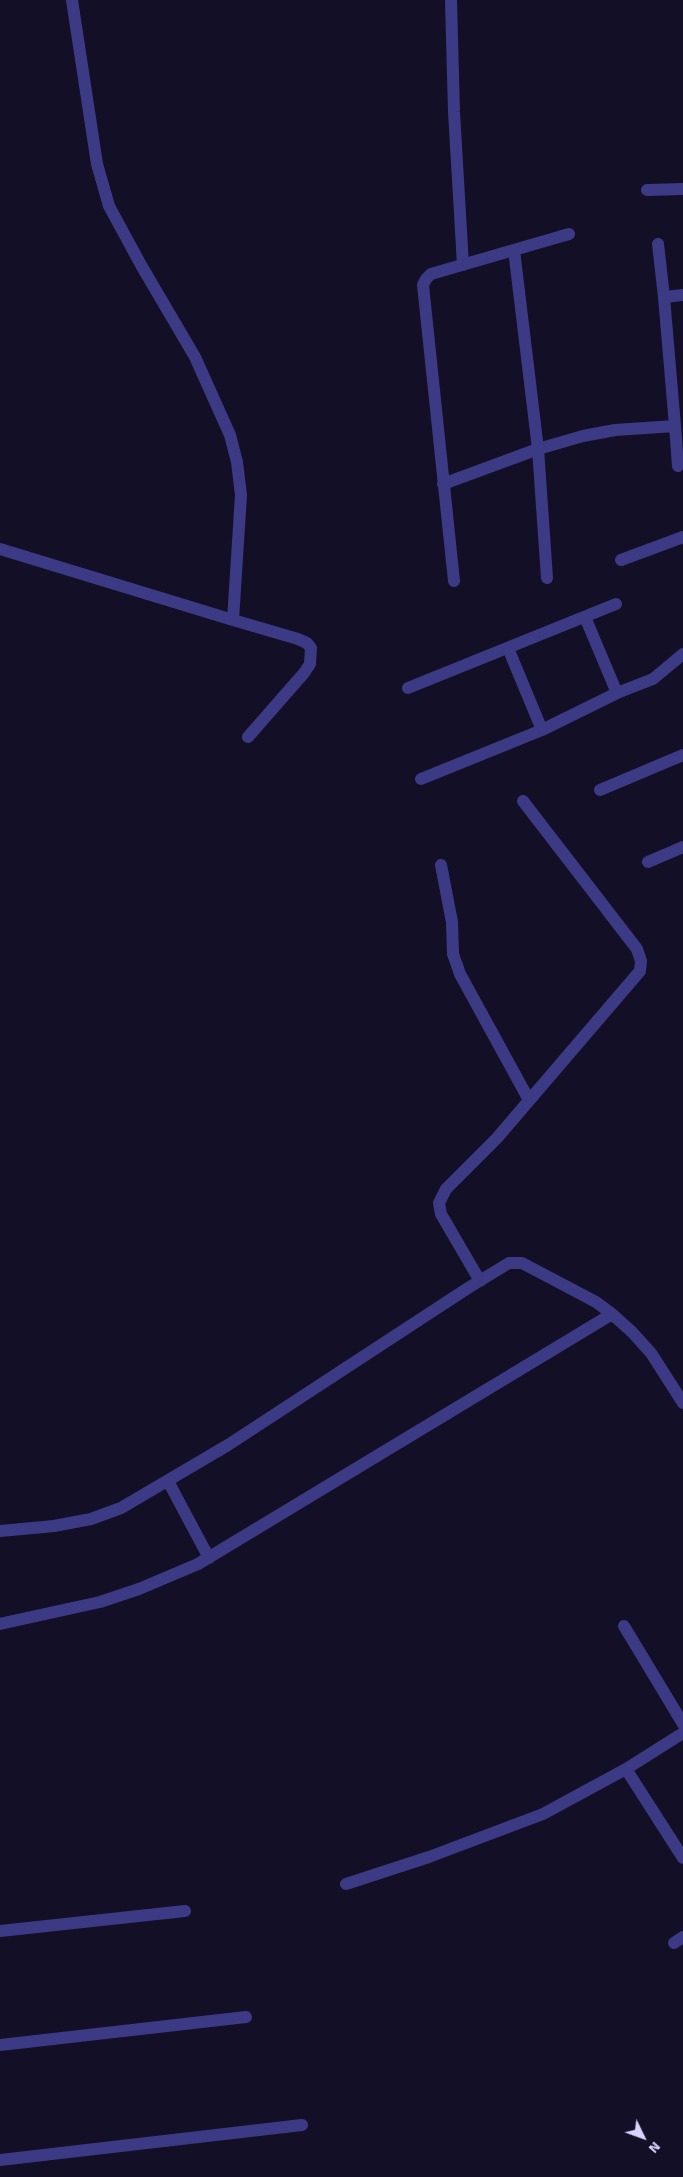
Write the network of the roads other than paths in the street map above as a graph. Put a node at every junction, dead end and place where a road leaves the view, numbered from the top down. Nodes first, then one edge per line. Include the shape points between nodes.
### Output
1 (72, 0) edge
2 (451, 0) edge
3 (683, 189) edge
4 (647, 190) dead end
5 (569, 234) dead end
6 (658, 244) dead end
7 (514, 250) junction
8 (463, 265) junction
9 (683, 295) edge
10 (664, 297) junction
11 (675, 426) junction
12 (538, 450) junction
13 (678, 466) dead end
14 (443, 484) junction
15 (683, 537) edge
16 (0, 549) edge
17 (621, 560) dead end
18 (547, 578) dead end
19 (454, 581) dead end
20 (616, 604) dead end
21 (585, 617) junction
22 (233, 620) junction
23 (508, 648) junction
24 (683, 654) edge
25 (408, 688) dead end
26 (617, 693) junction
27 (542, 730) junction
28 (248, 737) dead end
29 (683, 754) edge
30 (421, 779) dead end
31 (600, 790) dead end
32 (524, 802) dead end
33 (683, 847) edge
34 (648, 862) dead end
35 (441, 865) dead end
36 (529, 1100) junction
37 (480, 1281) junction
38 (612, 1314) junction
39 (683, 1403) edge
40 (168, 1481) junction
41 (0, 1531) edge
42 (208, 1558) junction
43 (0, 1624) edge
44 (624, 1626) dead end
45 (683, 1724) edge
46 (683, 1733) edge
47 (626, 1769) junction
48 (683, 1858) edge
49 (346, 1884) dead end
50 (185, 1911) dead end
51 (0, 1931) edge
52 (246, 2018) dead end
53 (0, 2045) edge
54 (302, 2125) dead end
55 (0, 2160) edge

1 - 22 street via 97,164 109,206 196,357 230,435 241,495
2 - 8 street
3 - 4 street
5 - 7 street
6 - 10 street
7 - 8 street
7 - 12 street
8 - 14 street via 431,274 422,285
9 - 10 street
10 - 11 street
11 - 12 street via 615,430
11 - 13 street
12 - 14 street
12 - 18 street
14 - 19 street
15 - 17 street
16 - 22 street
20 - 21 street
21 - 23 street
21 - 26 street
22 - 28 street via 298,639 311,648 310,664 304,673
23 - 25 street
23 - 27 street
24 - 26 street via 653,678
26 - 27 street
27 - 30 street
29 - 31 street
32 - 36 street via 637,949 641,960 640,971 633,981
33 - 34 street
35 - 36 street via 460,974
36 - 37 street via 497,1138 446,1189 439,1203 441,1214
37 - 38 street via 510,1263 522,1263 596,1302
37 - 40 street
38 - 39 street via 651,1353
38 - 42 street
40 - 41 street via 121,1508 91,1519
40 - 42 street
42 - 43 street via 139,1589 100,1602
44 - 45 street
46 - 47 street
47 - 48 street
47 - 49 street via 543,1814
50 - 51 street
52 - 53 street
54 - 55 street

